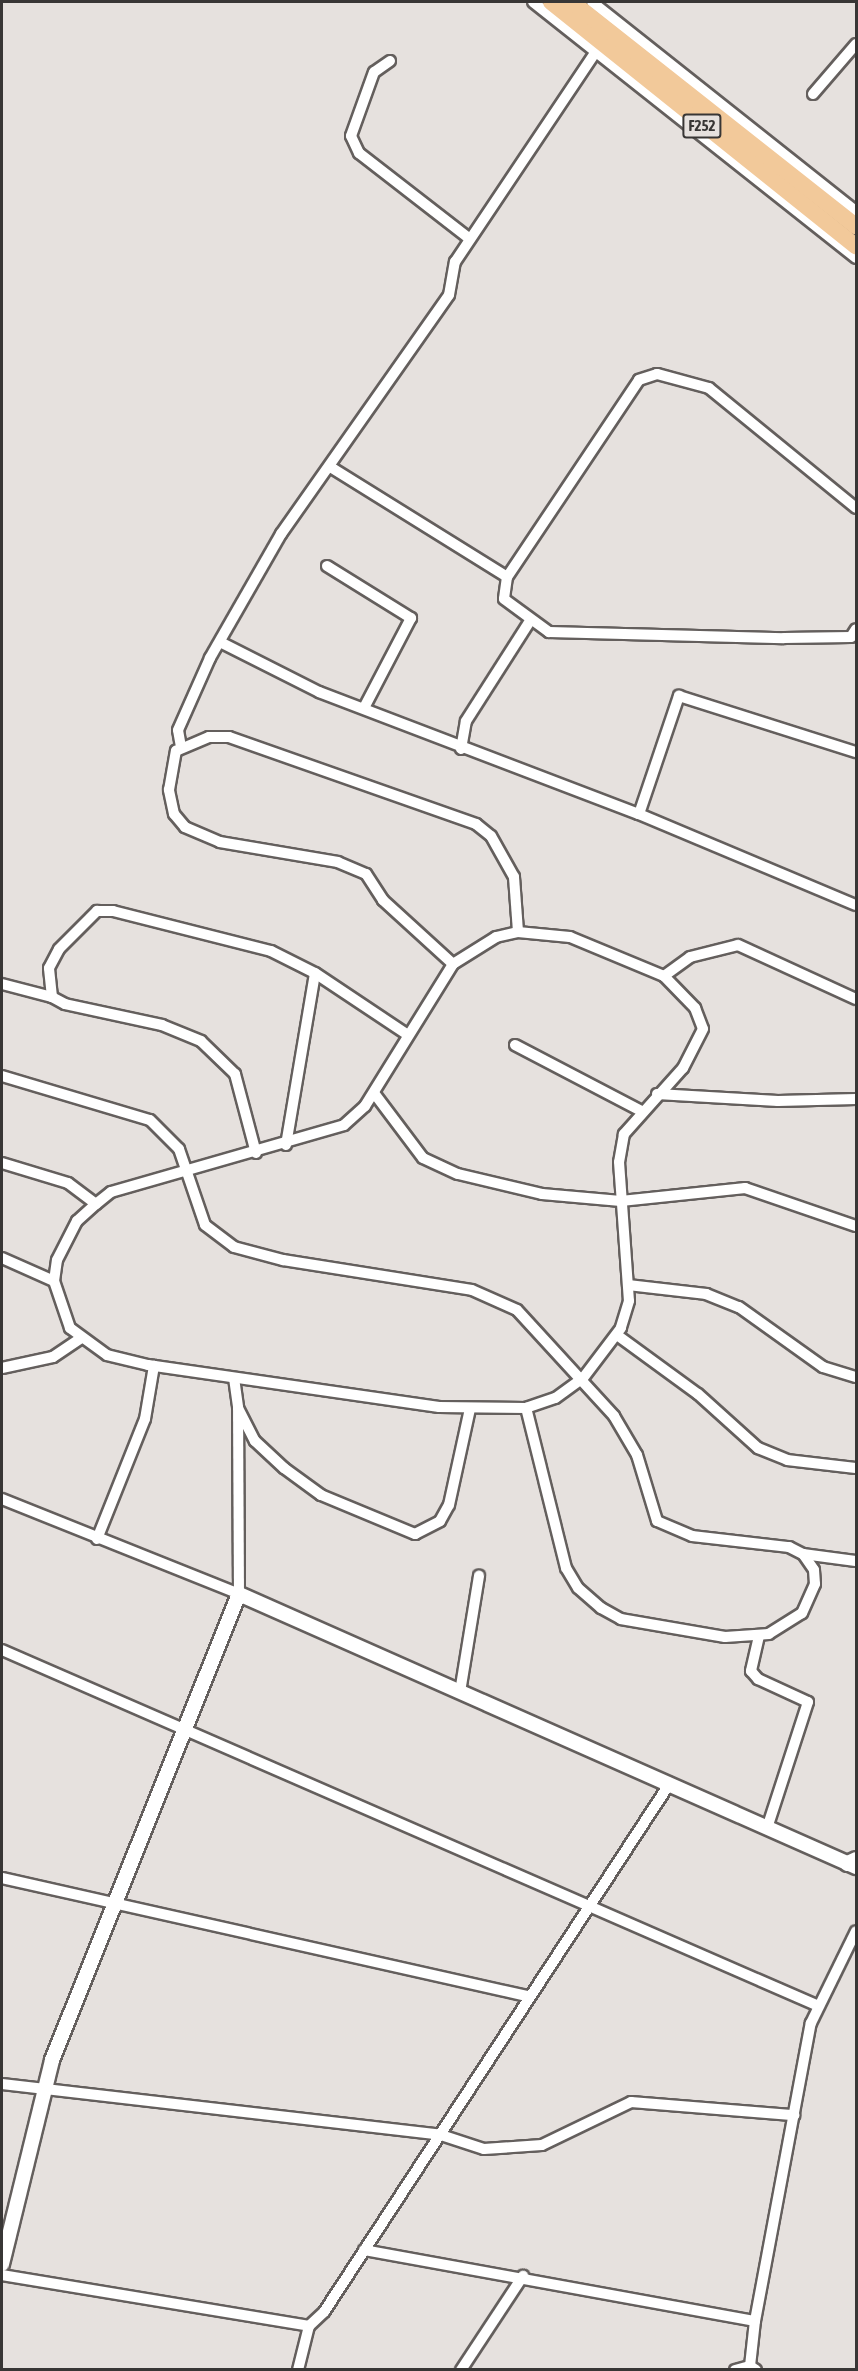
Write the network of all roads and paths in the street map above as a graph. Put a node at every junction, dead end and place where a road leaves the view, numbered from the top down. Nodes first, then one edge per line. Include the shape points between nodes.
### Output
1 (533, 2) edge
2 (551, 2) edge
3 (572, 2) edge
4 (592, 2) edge
5 (856, 44) edge
6 (596, 51) junction
7 (390, 61) dead end
8 (813, 94) dead end
9 (856, 211) edge
10 (856, 226) edge
11 (470, 239) junction
12 (856, 246) edge
13 (856, 258) edge
14 (332, 468) junction
15 (856, 508) edge
16 (327, 566) dead end
17 (507, 577) junction
18 (530, 621) junction
19 (856, 629) edge
20 (222, 643) junction
21 (364, 708) junction
22 (181, 747) junction
23 (461, 748) junction
24 (856, 752) edge
25 (639, 814) junction
26 (856, 905) edge
27 (518, 932) junction
28 (453, 964) junction
29 (315, 973) junction
30 (664, 976) junction
31 (2, 984) edge
32 (52, 997) junction
33 (856, 999) edge
34 (408, 1035) junction
35 (515, 1045) dead end
36 (2, 1076) edge
37 (374, 1093) junction
38 (657, 1094) junction
39 (856, 1099) edge
40 (641, 1111) junction
41 (286, 1145) junction
42 (256, 1152) junction
43 (2, 1163) edge
44 (185, 1168) junction
45 (621, 1202) junction
46 (96, 1204) junction
47 (856, 1226) edge
48 (2, 1258) edge
49 (54, 1281) junction
50 (628, 1285) junction
51 (618, 1335) junction
52 (81, 1338) junction
53 (154, 1366) junction
54 (2, 1368) edge
55 (856, 1377) edge
56 (234, 1378) junction
57 (583, 1378) junction
58 (238, 1408) junction
59 (526, 1408) junction
60 (470, 1409) junction
61 (856, 1467) edge
62 (2, 1499) edge
63 (97, 1539) junction
64 (803, 1554) junction
65 (856, 1561) edge
66 (479, 1576) dead end
67 (239, 1594) junction
68 (759, 1636) junction
69 (2, 1650) edge
70 (460, 1692) junction
71 (185, 1727) junction
72 (670, 1783) junction
73 (767, 1828) junction
74 (853, 1863) edge
75 (2, 1878) edge
76 (591, 1904) junction
77 (113, 1905) junction
78 (856, 1931) edge
79 (527, 1996) junction
80 (816, 2005) junction
81 (2, 2084) edge
82 (42, 2089) junction
83 (794, 2115) junction
84 (441, 2135) junction
85 (364, 2250) junction
86 (2, 2264) edge
87 (2, 2275) edge
88 (523, 2276) junction
89 (755, 2320) junction
90 (309, 2326) junction
91 (753, 2368) edge
92 (298, 2370) edge
93 (461, 2370) edge
94 (735, 2370) edge

1 - 6 street
2 - 12 main road, F252
3 - 10 main road, F252
4 - 9 street
5 - 8 street
6 - 11 street
6 - 13 street
7 - 11 street via 374,72 351,136 360,153
11 - 14 street via 455,261 449,295
14 - 17 street
14 - 20 street via 281,534
15 - 17 street via 708,388 657,374 639,380
16 - 21 street via 411,618
17 - 18 street via 504,599
18 - 19 street via 549,633 592,635 851,637
18 - 23 street via 466,721
20 - 21 street via 319,692
20 - 22 street via 186,708 178,730
21 - 23 street
22 - 27 street via 209,736 229,737 476,824 491,836 514,877
22 - 28 street via 173,756 169,790 174,814 184,827 220,842 338,862 366,874 383,900
23 - 25 street
24 - 25 street via 679,696
25 - 26 street
27 - 28 street via 496,937
27 - 30 street via 570,937
28 - 34 street
29 - 32 street via 271,951 113,911 97,911 59,949 49,968
29 - 34 street
29 - 41 street
30 - 33 street via 690,957 738,945
30 - 38 street via 695,1008 703,1029 683,1068
31 - 32 street
32 - 42 street via 65,1004 162,1024 201,1041 235,1074
34 - 37 street
35 - 40 street
36 - 44 street via 150,1120 173,1142
37 - 41 street via 344,1125
37 - 45 street via 423,1158 435,1166 542,1194
38 - 39 street via 778,1101
38 - 40 street
40 - 45 street via 624,1134
41 - 42 street
42 - 44 street
43 - 46 street via 68,1183
44 - 46 street via 111,1192
44 - 57 street via 205,1225 234,1247 492,1296 542,1332
45 - 47 street via 745,1188
45 - 50 street
46 - 49 street via 64,1242
48 - 49 street
49 - 52 street via 70,1328
50 - 51 street
50 - 55 street via 706,1294 739,1307 823,1367
51 - 57 street
51 - 61 street via 698,1394 758,1448 787,1460
52 - 53 street via 107,1355
52 - 54 street via 53,1357
53 - 56 street
53 - 63 street via 145,1419
56 - 58 street
56 - 60 street
57 - 59 street via 555,1398
57 - 64 street via 628,1437 652,1513 662,1527
58 - 60 street via 255,1441 321,1495 415,1534 440,1521 449,1505
58 - 67 street
59 - 60 street
59 - 68 street via 556,1540 578,1588 621,1619 672,1631
62 - 63 street
63 - 67 street
64 - 65 street
64 - 68 street via 814,1570 812,1597 788,1626
66 - 70 street
67 - 70 street
67 - 71 street
68 - 73 street via 751,1671 758,1679 808,1702
69 - 71 street
70 - 72 street
71 - 76 street
71 - 77 street
72 - 73 street
72 - 76 street
73 - 74 street
75 - 77 street
76 - 79 street
76 - 80 street
77 - 79 street
77 - 82 street
78 - 80 street
79 - 84 street
80 - 83 street
81 - 82 street
82 - 84 street
82 - 86 street
83 - 84 street via 631,2102 542,2145 484,2149 455,2144
83 - 89 street
84 - 85 street
85 - 88 street
85 - 90 street
87 - 90 street
88 - 89 street
88 - 93 street
89 - 91 street
90 - 92 street
91 - 94 street

